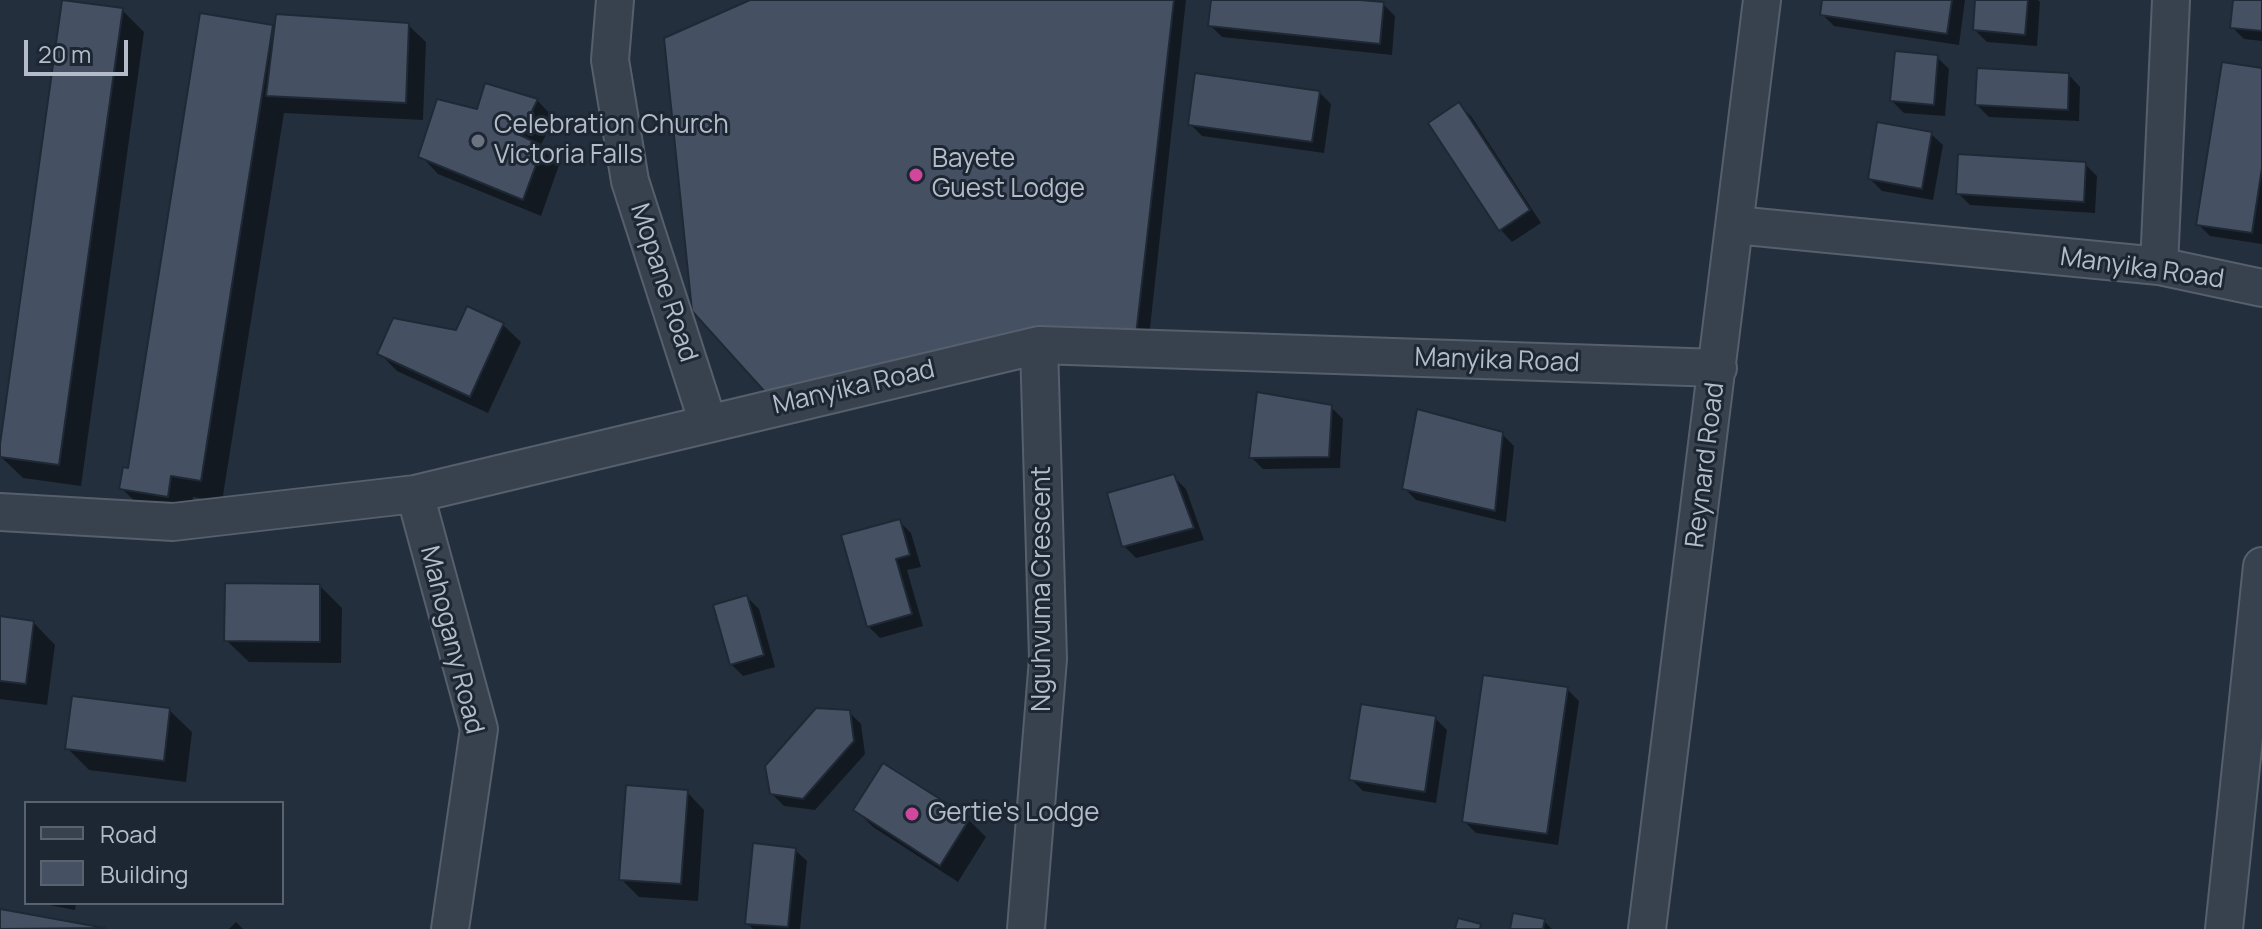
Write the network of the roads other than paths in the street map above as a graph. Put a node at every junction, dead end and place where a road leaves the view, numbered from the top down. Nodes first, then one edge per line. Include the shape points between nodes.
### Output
1 (615, 0) edge
2 (1762, 0) edge
3 (2171, 0) edge
4 (1735, 225) junction
5 (2159, 266) junction
6 (2262, 288) edge
7 (1039, 345) junction
8 (1718, 368) junction
9 (708, 423) junction
10 (415, 494) junction
11 (0, 512) edge
12 (2262, 566) edge
13 (450, 929) edge
14 (1026, 929) edge
15 (1647, 929) edge
16 (2224, 929) edge

1 - 9 street, Mopane Road via 610,60 630,181
2 - 4 street, Reynard Road
3 - 5 street
4 - 5 street, Manyika Road
4 - 8 street, Reynard Road
5 - 6 street, Manyika Road
7 - 8 street, Manyika Road
7 - 9 street, Manyika Road
7 - 14 street, Nguhvuma Crescent via 1048,659
8 - 15 street, Reynard Road
9 - 10 street, Manyika Road
10 - 11 street, Manyika Road via 173,522
10 - 13 street, Mahogany Road via 479,729
12 - 16 street

